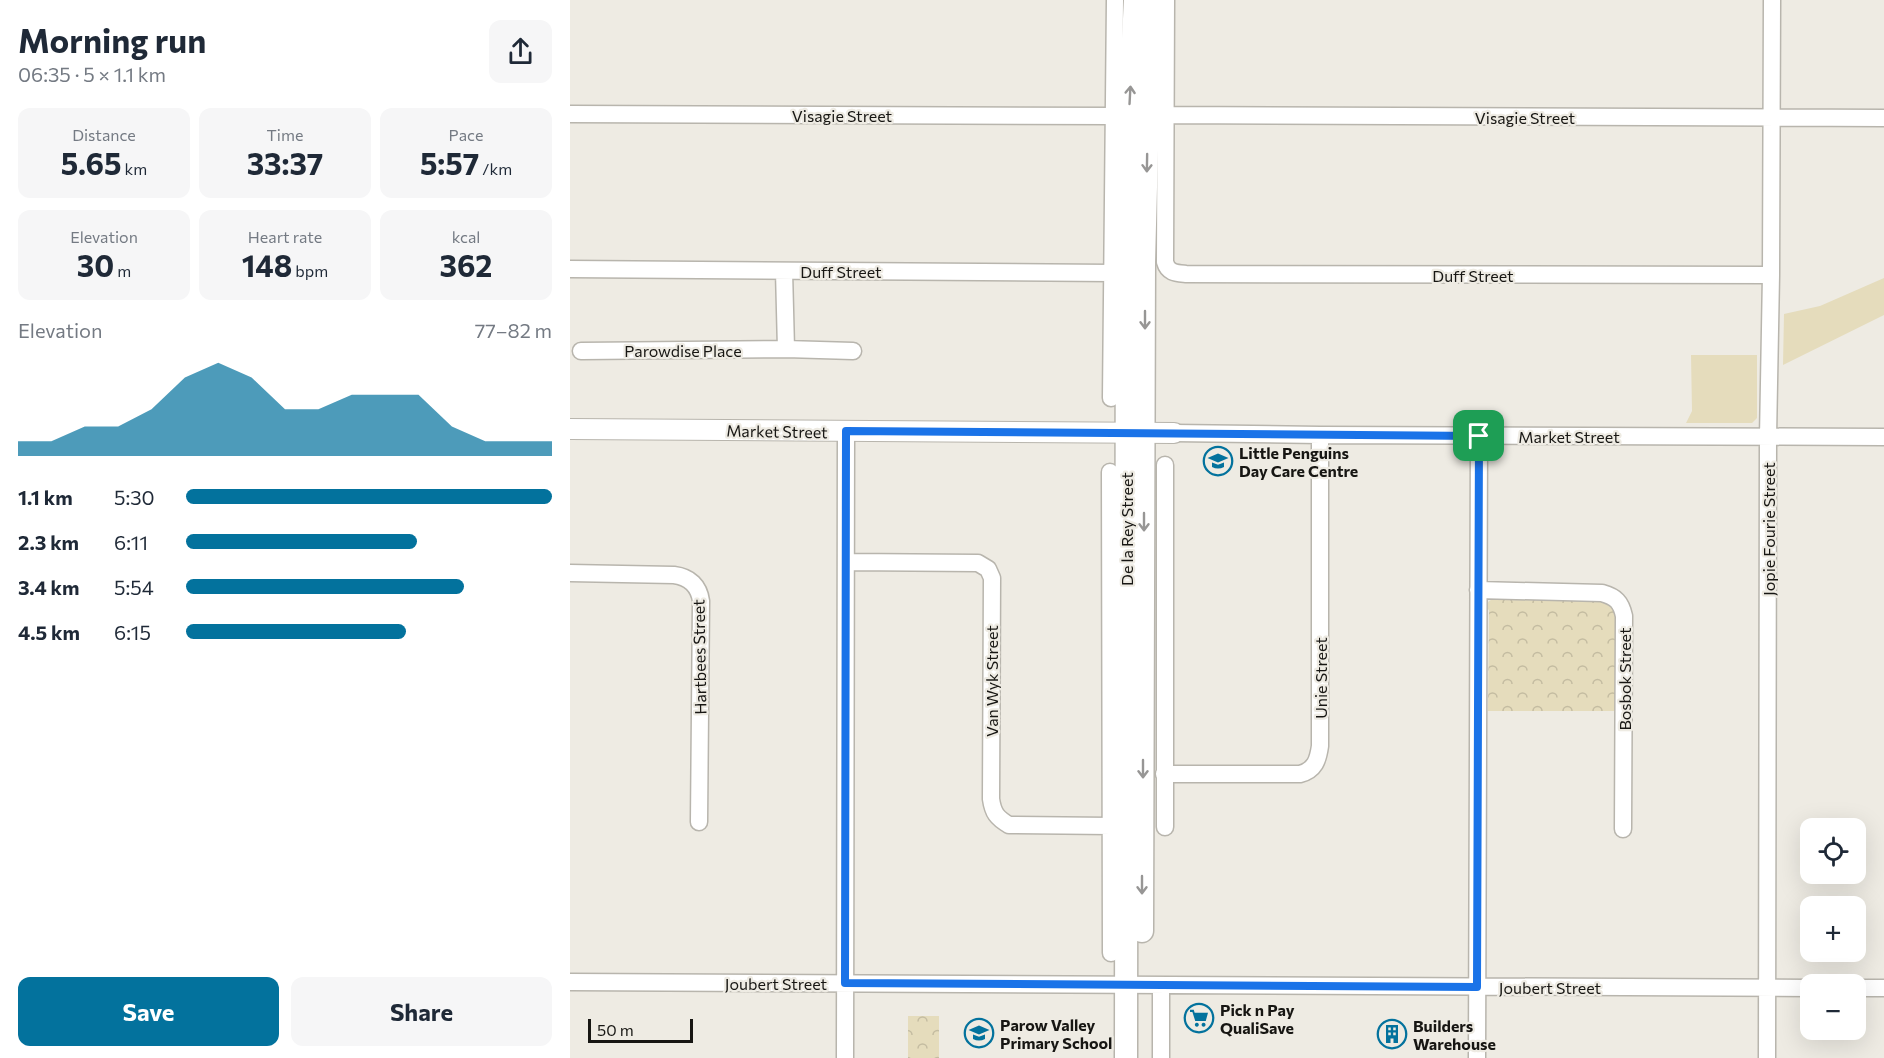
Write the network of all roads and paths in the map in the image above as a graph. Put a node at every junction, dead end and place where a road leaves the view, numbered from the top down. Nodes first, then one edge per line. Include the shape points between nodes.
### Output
1 (1115, 0) edge
2 (1135, 0) edge
3 (1151, 0) edge
4 (1166, 0) edge
5 (1772, 0) edge
6 (570, 114) edge
7 (1166, 115) junction
8 (1114, 116) junction
9 (1771, 118) junction
10 (1884, 118) edge
11 (570, 269) edge
12 (784, 271) junction
13 (1113, 273) junction
14 (1772, 276) junction
15 (786, 349) junction
16 (581, 351) dead end
17 (854, 351) dead end
18 (1111, 398) dead end
19 (570, 429) edge
20 (846, 431) junction
21 (1135, 432) junction
22 (1174, 433) joint
23 (1320, 435) junction
24 (1479, 436) junction
25 (1768, 437) junction
26 (1884, 437) edge
27 (1165, 465) dead end
28 (1110, 472) dead end
29 (847, 562) junction
30 (570, 573) edge
31 (1478, 590) junction
32 (1164, 774) junction
33 (699, 822) dead end
34 (1111, 826) junction
35 (1165, 827) dead end
36 (1623, 829) dead end
37 (1111, 953) dead end
38 (570, 982) edge
39 (845, 983) junction
40 (1143, 985) junction
41 (1477, 987) junction
42 (1767, 987) junction
43 (1800, 988) edge
44 (1866, 988) edge
45 (1884, 988) edge
46 (845, 1058) edge
47 (1126, 1058) edge
48 (1141, 1058) edge
49 (1161, 1058) edge
50 (1477, 1058) edge
51 (1767, 1058) edge

1 - 8 street
21 -> 2 main road, De la Rey Street via 1127,153
3 -> 21 main road, De la Rey Street
4 - 7 street
5 - 9 street, Jopie Fourie Street
6 - 8 street, Visagie Street
7 - 9 street, Visagie Street
7 - 14 street, Duff Street via 1165,262 1168,270 1175,273
8 - 13 street
9 - 10 street, Visagie Street
9 - 14 street, Jopie Fourie Street
11 - 12 street, Duff Street
12 - 13 street, Duff Street
12 - 15 street
13 - 18 street
14 - 25 street, Jopie Fourie Street
15 - 16 street, Parowdise Place
15 - 17 street, Parowdise Place
19 - 20 street, Market Street
20 - 21 street, Market Street
20 - 29 street
21 - 22 street, Market Street
21 - 40 main road, De la Rey Street
22 - 23 street, Market Street
23 - 24 street, Market Street
23 - 32 street, Unie Street via 1318,758 1308,772 1300,774
24 - 25 street, Market Street
24 - 31 street
25 - 26 street, Market Street
25 - 42 street, Jopie Fourie Street
27 - 32 street
28 - 34 street, De la Rey Street
29 - 34 street, Van Wyk Street via 978,562 988,569 992,578 992,810 1009,825
29 - 39 street
30 - 33 street, Hartbees Street via 675,574 697,588 701,601
31 - 36 street, Bosbok Street via 1602,593 1621,604
31 - 41 street
32 - 35 street
34 - 37 street, De la Rey Street
38 - 39 street, Joubert Street
39 - 40 street, Joubert Street
39 - 46 street
40 - 41 street, Joubert Street
40 - 47 main road, De la Rey Street
40 - 48 main road, De la Rey Street
40 - 49 street, De la Rey Street
41 - 42 street, Joubert Street
41 - 50 street
42 - 43 street, Joubert Street
42 - 51 street, Jopie Fourie Street
44 - 45 street

